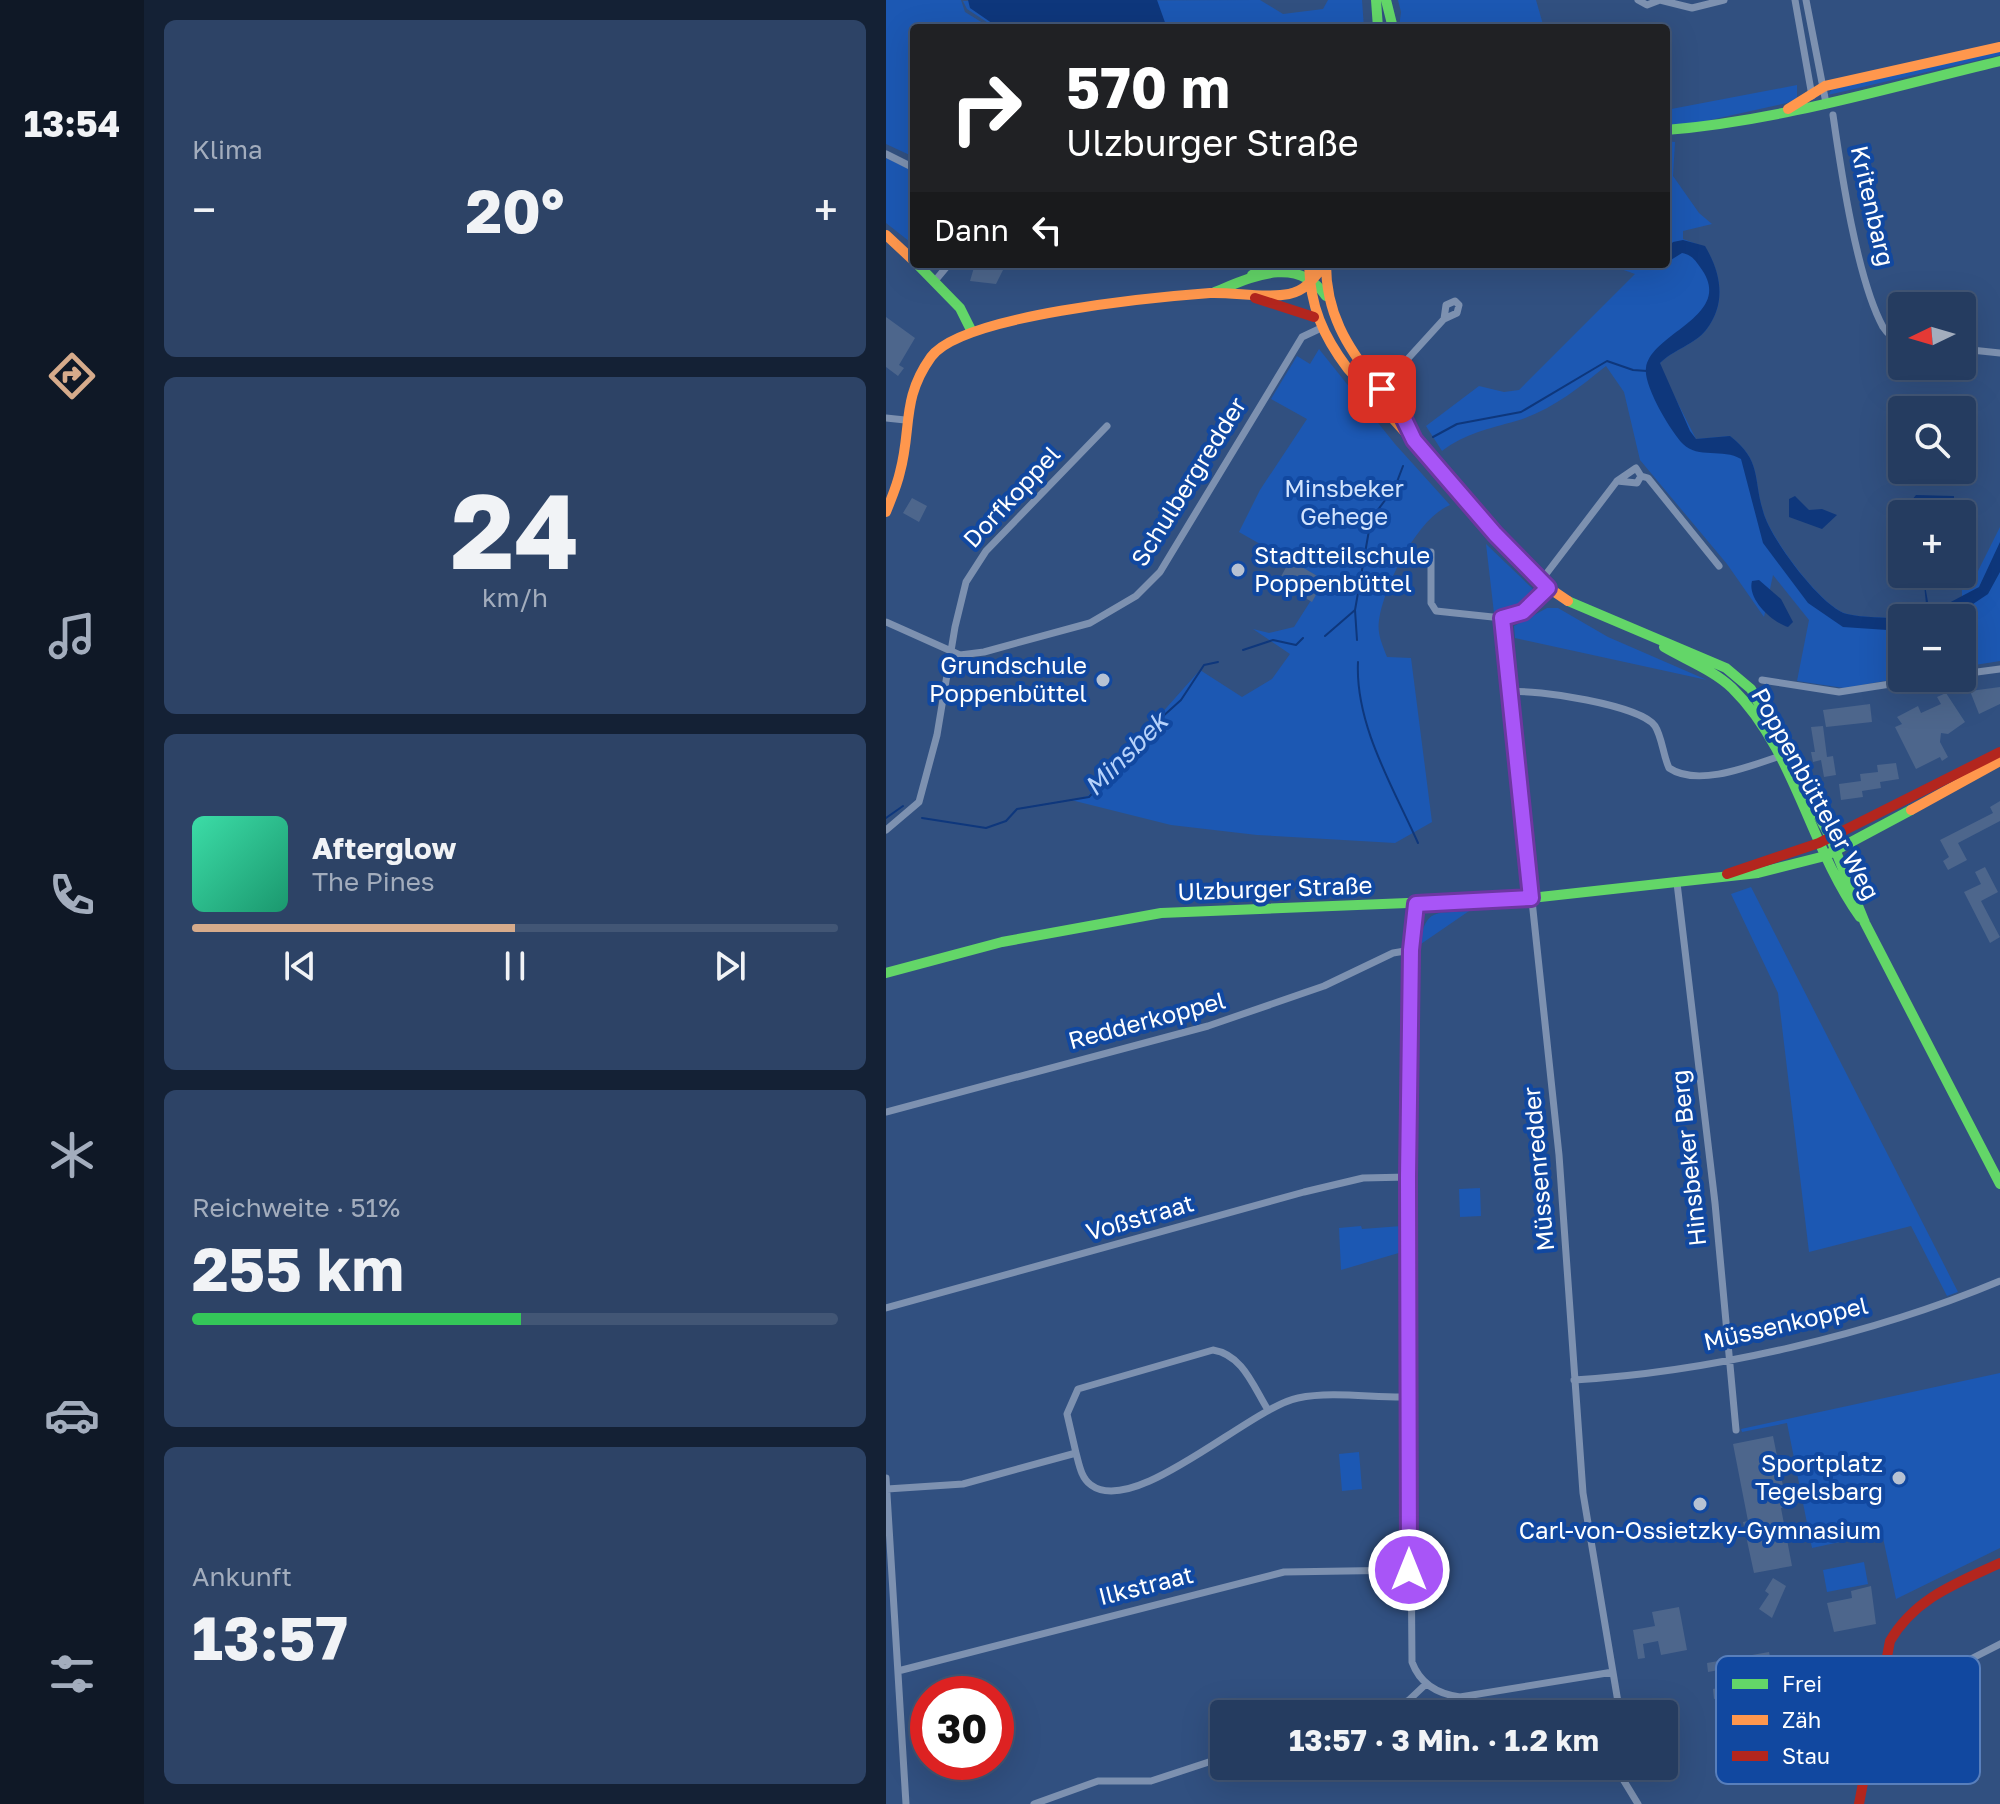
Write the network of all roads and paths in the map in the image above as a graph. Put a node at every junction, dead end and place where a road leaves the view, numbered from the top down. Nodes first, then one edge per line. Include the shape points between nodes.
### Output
1 (1376, 0) edge
2 (1386, 0) edge
3 (1638, 0) edge
4 (1660, 0) edge
5 (1724, 0) edge
6 (1795, 0) edge
7 (1806, 0) edge
8 (1378, 24) edge
9 (1392, 24) edge
10 (2000, 47) edge
11 (2000, 61) edge
12 (1825, 86) junction
13 (1811, 93) junction
14 (1821, 104) junction
15 (1787, 110) junction
16 (1833, 115) dead end
17 (1670, 130) edge
18 (886, 154) edge
19 (910, 166) edge
20 (886, 235) edge
21 (910, 258) edge
22 (920, 268) edge
23 (946, 268) edge
24 (1264, 268) edge
25 (1309, 268) edge
26 (1321, 268) edge
27 (1325, 268) edge
28 (1247, 279) junction
29 (1310, 281) junction
30 (934, 282) junction
31 (1213, 293) junction
32 (1241, 295) junction
33 (1326, 296) junction
34 (1314, 317) junction
35 (1444, 319) dead end
36 (1319, 329) junction
37 (971, 330) junction
38 (1888, 333) edge
39 (1976, 350) edge
40 (2000, 353) edge
41 (1377, 393) junction
42 (886, 418) edge
43 (905, 420) junction
44 (1107, 426) dead end
45 (886, 512) edge
46 (1431, 552) dead end
47 (1719, 566) dead end
48 (1544, 585) junction
49 (1502, 618) junction
50 (886, 622) edge
51 (1647, 635) junction
52 (952, 650) junction
53 (2000, 669) edge
54 (1976, 672) edge
55 (1762, 680) dead end
56 (1888, 684) edge
57 (1510, 692) junction
58 (2000, 752) edge
59 (1777, 757) junction
60 (2000, 761) edge
61 (886, 830) edge
62 (1830, 837) junction
63 (1819, 843) junction
64 (1836, 851) junction
65 (1825, 856) junction
66 (1718, 877) junction
67 (1677, 883) junction
68 (1531, 898) junction
69 (1416, 904) junction
70 (1865, 923) junction
71 (1411, 950) junction
72 (886, 973) edge
73 (886, 1112) edge
74 (1408, 1177) junction
75 (2000, 1184) edge
76 (2000, 1281) edge
77 (886, 1308) edge
78 (1730, 1360) junction
79 (1574, 1380) junction
80 (1408, 1397) junction
81 (1268, 1410) junction
82 (1736, 1430) dead end
83 (1076, 1453) junction
84 (886, 1478) edge
85 (887, 1489) edge
86 (2000, 1563) edge
87 (1409, 1570) junction
88 (2000, 1644) edge
89 (1887, 1656) edge
90 (1977, 1656) edge
91 (898, 1671) junction
92 (1613, 1672) junction
93 (1426, 1684) junction
94 (1409, 1700) edge
95 (1618, 1700) edge
96 (1210, 1762) edge
97 (1625, 1780) edge
98 (1863, 1784) edge
99 (1634, 1803) edge
100 (906, 1804) edge
101 (1034, 1804) edge
102 (1859, 1804) edge

1 - 8 main road
2 - 9 main road
3 - 4 street via 1647,5
4 - 5 street via 1692,8
6 - 13 street
7 - 12 street
10 - 12 main road
11 - 14 main road
12 - 13 main road
12 - 14 street
13 - 14 street
13 - 15 main road
14 - 15 main road
15 - 17 main road
16 - 38 street, Kritenbarg via 1850,213
18 - 19 street
20 - 21 main road
22 - 30 main road
23 - 30 street
24 - 28 main road
25 - 29 main road, Poppenbütteler Weg
26 - 29 main road, Poppenbütteler Weg
27 - 33 main road, Poppenbütteler Weg
28 - 29 main road via 1295,273
28 - 31 main road
29 - 32 main road via 1289,294
29 - 33 main road, Poppenbütteler Weg
29 - 34 main road, Poppenbütteler Weg
30 - 37 main road via 960,308
31 - 32 main road
31 - 37 main road via 1112,302
32 - 34 main road
33 - 41 main road, Poppenbütteler Weg via 1340,335
34 - 36 main road, Poppenbütteler Weg
35 - 41 street
36 - 41 main road, Poppenbütteler Weg
36 - 52 street, Schulbergredder via 1302,337 1160,572 1136,596 1066,632 984,652 960,655
37 - 43 main road via 932,355 913,388
39 - 40 street
41 - 48 main road, Poppenbütteler Weg
42 - 43 street
43 - 45 main road via 901,470
44 - 52 street, Dorfkoppel via 978,560 966,582
46 - 49 street via 1431,603 1436,611
47 - 48 street via 1641,476 1637,483 1617,481
48 - 49 street via 1523,612
48 - 51 main road, Poppenbütteler Weg via 1575,605
49 - 57 street, Müssenredder
50 - 52 street, Schulbergredder
51 - 59 main road, Poppenbütteler Weg via 1732,687
51 - 62 main road, Poppenbütteler Weg via 1726,668 1751,689
52 - 61 street, Dorfkoppel via 919,802
53 - 54 street
55 - 56 street via 1839,692
57 - 59 street via 1539,692 1650,721 1669,768 1681,774 1739,769
57 - 68 street, Müssenredder
58 - 62 main road, Ulzburger Straße
59 - 63 main road, Poppenbütteler Weg
60 - 64 main road, Ulzburger Straße
62 - 63 main road, Ulzburger Straße
62 - 64 main road, Poppenbütteler Weg
63 - 65 main road, Poppenbütteler Weg
63 - 66 main road, Ulzburger Straße
64 - 65 main road, Ulzburger Straße
64 - 70 main road, Poppenbütteler Weg
65 - 66 main road, Ulzburger Straße
65 - 70 main road, Poppenbütteler Weg via 1843,894
66 - 67 main road, Ulzburger Straße
67 - 68 main road, Ulzburger Straße
67 - 78 street, Hinsbeker Berg
68 - 69 main road, Ulzburger Straße
68 - 79 street, Müssenredder via 1559,1155
69 - 71 street
69 - 72 main road, Ulzburger Straße via 1130,917 1002,942
70 - 75 main road, Poppenbütteler Weg
71 - 73 street, Redderkoppel via 1208,1026
71 - 74 street
74 - 77 street, Voßstraat via 1363,1178 1304,1192
74 - 80 street
76 - 78 street, Müssenkoppel via 1956,1300
78 - 79 street, Müssenkoppel
78 - 82 street, Hinsbeker Berg
79 - 92 street, Müssenredder via 1588,1530
80 - 81 street via 1298,1398
80 - 87 street
81 - 83 street via 1172,1471 1122,1490 1090,1485
81 - 83 street via 1237,1361 1213,1350 1078,1389 1067,1414
83 - 85 street via 963,1484
84 - 85 street
85 - 91 street
86 - 89 main road via 1924,1600 1900,1621
87 - 91 street, Ilkstraat via 1284,1572
87 - 93 street via 1410,1654
88 - 90 street
91 - 100 street
92 - 93 street via 1460,1697
92 - 95 street, Müssenredder
93 - 94 street
96 - 101 street via 1151,1781 1098,1781
97 - 99 street
98 - 102 main road

